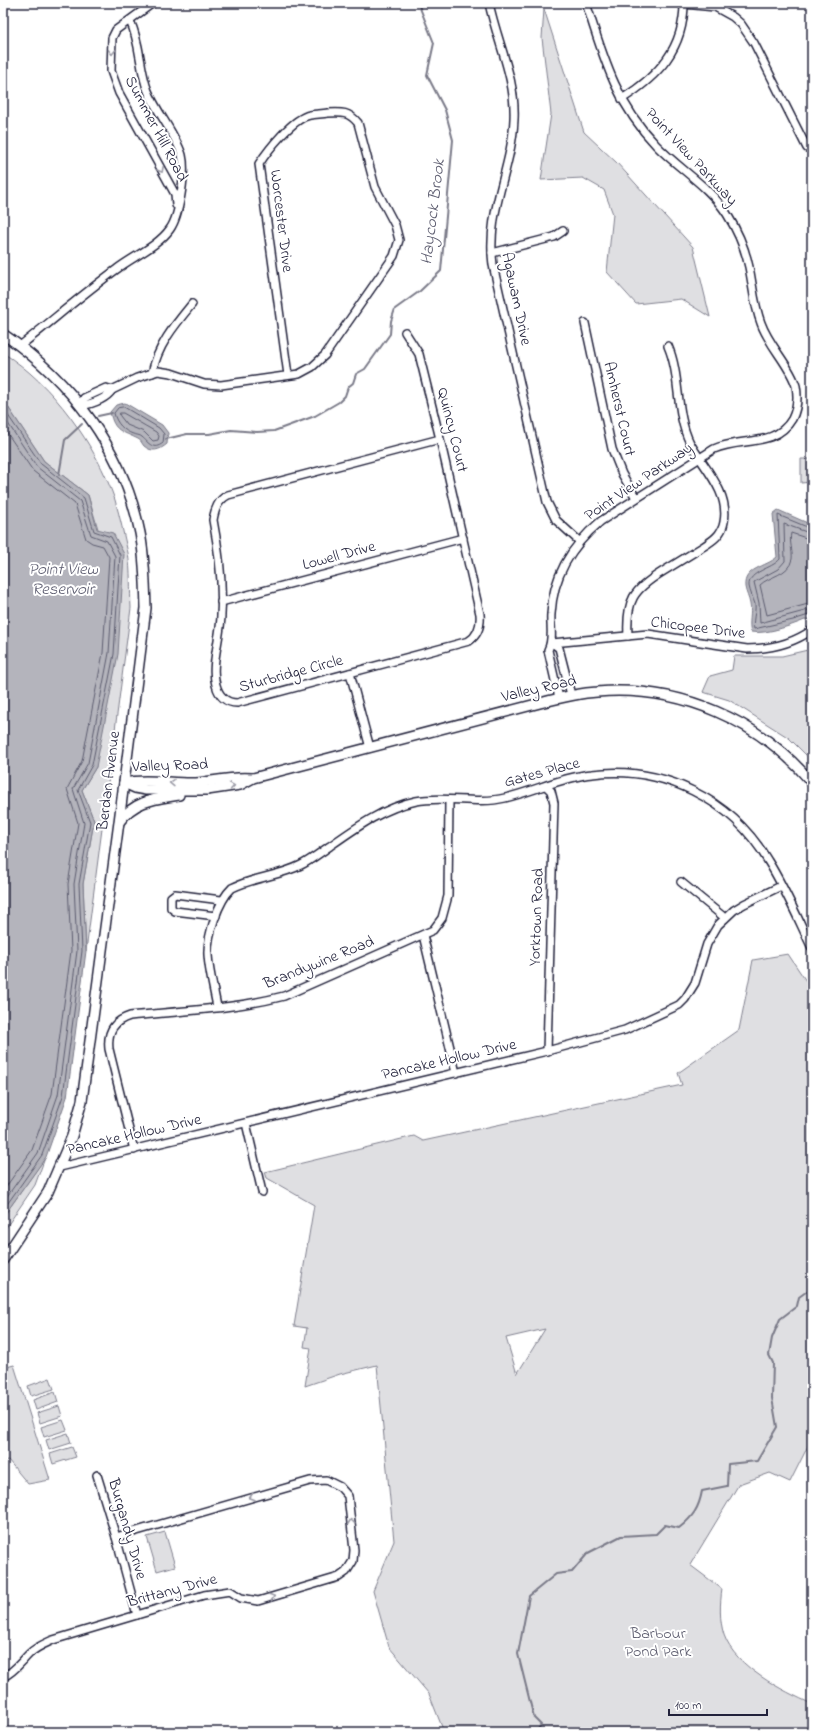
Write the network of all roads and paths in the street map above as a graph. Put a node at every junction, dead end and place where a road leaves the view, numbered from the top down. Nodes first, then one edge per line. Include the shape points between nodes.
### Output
1 (153, 3) edge
2 (489, 3) edge
3 (586, 3) edge
4 (684, 3) edge
5 (130, 21) junction
6 (622, 99) junction
7 (807, 148) dead end
8 (177, 210) junction
9 (563, 232) dead end
10 (492, 253) junction
11 (192, 304) dead end
12 (585, 323) dead end
13 (405, 332) dead end
14 (3, 334) edge
15 (20, 346) junction
16 (668, 346) dead end
17 (152, 373) junction
18 (288, 375) junction
19 (80, 406) junction
20 (440, 439) junction
21 (700, 458) junction
22 (636, 498) junction
23 (463, 538) junction
24 (579, 542) junction
25 (221, 602) junction
26 (812, 630) edge
27 (628, 636) junction
28 (552, 643) junction
29 (350, 673) junction
30 (571, 695) junction
31 (559, 698) junction
32 (370, 748) junction
33 (253, 778) junction
34 (124, 783) junction
35 (812, 783) edge
36 (546, 786) junction
37 (207, 790) junction
38 (449, 800) junction
39 (119, 822) junction
40 (681, 882) dead end
41 (781, 886) junction
42 (221, 900) junction
43 (216, 916) junction
44 (724, 918) junction
45 (423, 935) junction
46 (812, 948) edge
47 (217, 1007) junction
48 (547, 1051) junction
49 (456, 1072) junction
50 (246, 1123) junction
51 (134, 1150) junction
52 (60, 1167) junction
53 (262, 1192) dead end
54 (3, 1260) edge
55 (96, 1475) dead end
56 (116, 1537) junction
57 (137, 1615) junction
58 (3, 1677) edge

1 - 5 street, Summer Hill Road
2 - 10 street, Agawam Drive via 510,77 514,106 512,134 492,226
3 - 6 street, Point View Parkway via 601,52
4 - 6 street via 679,32 668,56 653,76
4 - 7 street via 715,7 741,24 754,43
5 - 8 street, Summer Hill Road via 135,30 148,92 182,155 184,167
5 -> 8 street, Summer Hill Road via 116,30 112,38 111,71 119,93 175,194
6 - 21 street, Point View Parkway via 647,136 712,195 734,226 746,253 760,322 772,347 791,373 796,388 795,412 780,432 766,439 720,446
8 - 15 street, Summer Hill Road via 170,229 157,242 117,268
9 - 10 street via 554,238
10 - 24 street, Agawam Drive via 547,502 556,520
11 - 17 street via 164,339
12 - 22 street, Amherst Court via 612,449 622,474
13 - 20 street, Quincy Court via 419,354
14 - 15 main road, Berdan Avenue
15 - 19 main road, Berdan Avenue via 53,374
16 - 21 street via 674,359 683,424 690,444
17 - 18 street, Worcester Drive via 171,373 204,384 221,385
17 - 19 street, Worcester Drive
18 - 18 street, Worcester Drive via 299,374 312,367 325,355 394,256 399,240 375,187 358,123 352,115 343,112 309,115 295,122 259,164
19 - 34 main road, Berdan Avenue via 102,437 117,466 135,514 143,553 146,608
20 - 23 street, Quincy Court
20 - 25 street, Sturbridge Circle via 224,497 216,506 213,520 219,557
21 - 22 street, Point View Parkway
21 - 27 street via 723,499 725,515 722,530 713,540 638,589 628,611
22 - 24 street, Point View Parkway via 601,521
23 - 25 street, Lowell Drive
23 - 29 street, Sturbridge Circle via 480,614 479,628 473,638
24 - 28 street, Point View Parkway via 559,574 552,600
25 - 29 street, Sturbridge Circle via 215,679 218,692 227,701 237,703
26 - 27 street, Chicopee Drive via 788,643 761,649 739,648 662,635
27 - 28 street, Chicopee Drive
28 - 30 street via 559,648
28 - 31 street, Point View Parkway via 548,650
29 - 32 street
30 - 31 main road, Valley Road
30 - 35 main road, Valley Road via 632,691 678,698 701,705 760,735 785,755
31 - 32 main road, Valley Road
32 - 33 main road, Valley Road
33 -> 34 main road, Valley Road via 237,777 196,783 137,780
37 -> 33 main road, Valley Road via 240,785
34 - 37 main road, Valley Road via 146,790
34 - 39 main road, Berdan Avenue
36 - 38 street, Gates Place via 492,800
36 - 41 street, Gates Place via 591,774 621,772 657,777 688,788 713,802 741,826 768,860
36 - 48 street, Yorktown Road via 554,803
37 - 39 main road via 143,802 126,813
38 - 42 street, Gates Place via 416,801 381,813 360,824 302,865 239,884
38 - 45 street, Brandywine Road via 448,896 438,925
39 - 52 main road, Berdan Avenue via 82,1101
40 - 44 street
41 - 44 street, Pancake Hollow Drive via 744,904
41 - 46 street, Gates Place
42 - 43 street, Gates Place
42 - 43 street via 175,894 171,897 171,908 175,911
43 - 47 street, Gates Place via 208,950
44 - 48 street, Pancake Hollow Drive via 707,944 691,992 679,1005 626,1030
45 - 47 street, Brandywine Road via 284,996
45 - 49 street
47 - 51 street, Brandywine Road via 130,1016 118,1020 114,1025 109,1037 109,1049
48 - 49 street, Pancake Hollow Drive
49 - 50 street, Pancake Hollow Drive
50 - 51 street, Pancake Hollow Drive
50 - 53 street
51 - 52 street, Pancake Hollow Drive
52 - 54 main road, Berdan Avenue via 36,1213
55 - 56 street, Burgandy Drive
56 - 57 street, Burgandy Drive
57 -> 56 street, Brittany Drive via 218,1591 230,1591 241,1598 258,1601 339,1577 353,1561 348,1496 340,1487 326,1480 310,1481
57 - 58 street, Brittany Drive via 40,1645 29,1653 14,1671

